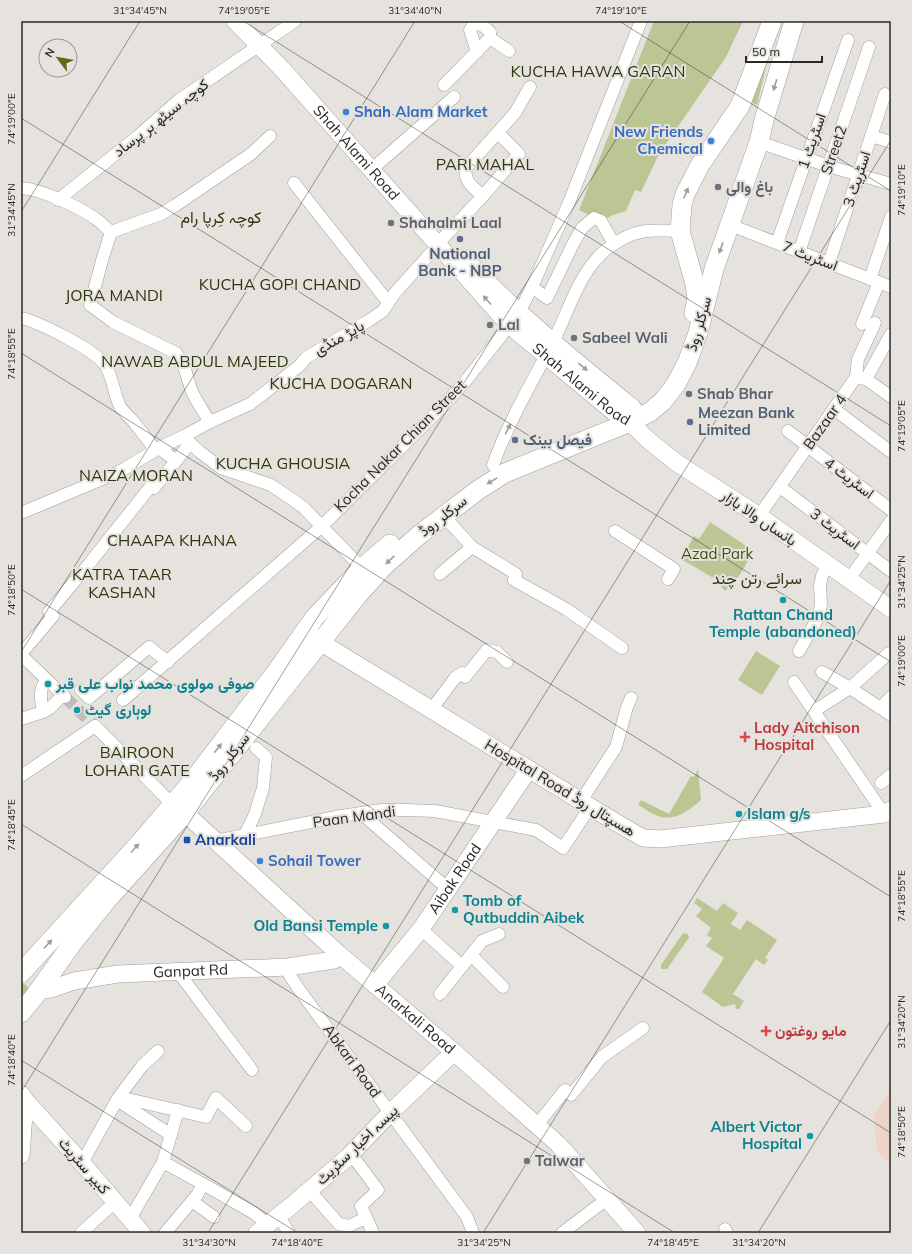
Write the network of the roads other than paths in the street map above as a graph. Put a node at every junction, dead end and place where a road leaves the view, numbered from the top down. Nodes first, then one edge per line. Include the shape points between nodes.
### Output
1 (236, 21) edge
2 (249, 21) edge
3 (295, 21) edge
4 (641, 21) edge
5 (772, 21) edge
6 (794, 21) edge
7 (472, 23) edge
8 (490, 38) junction
9 (848, 40) dead end
10 (264, 43) junction
11 (869, 47) dead end
12 (508, 51) dead end
13 (477, 52) junction
14 (444, 84) dead end
15 (530, 87) dead end
16 (885, 94) dead end
17 (454, 97) dead end
18 (740, 106) junction
19 (765, 116) junction
20 (498, 133) junction
21 (270, 136) dead end
22 (871, 136) junction
23 (759, 142) junction
24 (891, 142) edge
25 (806, 158) junction
26 (379, 163) junction
27 (828, 166) junction
28 (858, 174) junction
29 (294, 183) dead end
30 (891, 184) edge
31 (21, 188) edge
32 (482, 196) junction
33 (58, 200) junction
34 (891, 217) edge
35 (730, 225) junction
36 (680, 231) junction
37 (111, 232) junction
38 (441, 241) junction
39 (777, 243) junction
40 (614, 244) junction
41 (798, 252) junction
42 (829, 263) junction
43 (691, 268) junction
44 (714, 269) junction
45 (874, 281) junction
46 (532, 287) junction
47 (891, 287) edge
48 (388, 302) junction
49 (21, 318) edge
50 (514, 319) junction
51 (891, 334) edge
52 (550, 349) junction
53 (861, 378) junction
54 (891, 397) edge
55 (834, 409) junction
56 (626, 414) junction
57 (210, 422) junction
58 (788, 431) dead end
59 (187, 440) junction
60 (808, 446) junction
61 (157, 449) junction
62 (891, 452) edge
63 (176, 461) junction
64 (494, 465) junction
65 (780, 487) junction
66 (891, 510) edge
67 (21, 513) edge
68 (443, 515) junction
69 (759, 516) junction
70 (891, 521) edge
71 (322, 526) junction
72 (615, 531) dead end
73 (472, 547) junction
74 (868, 553) junction
75 (827, 565) junction
76 (362, 568) junction
77 (891, 571) edge
78 (440, 574) dead end
79 (668, 579) dead end
80 (849, 579) junction
81 (335, 609) junction
82 (891, 609) edge
83 (304, 631) junction
84 (320, 642) junction
85 (622, 648) dead end
86 (799, 650) dead end
87 (889, 653) dead end
88 (21, 654) edge
89 (168, 662) junction
90 (507, 662) dead end
91 (822, 672) dead end
92 (47, 680) junction
93 (794, 682) dead end
94 (850, 688) junction
95 (81, 690) dead end
96 (891, 697) edge
97 (631, 698) dead end
98 (123, 700) dead end
99 (880, 708) junction
100 (431, 710) junction
101 (814, 711) junction
102 (43, 712) junction
103 (891, 715) edge
104 (21, 719) edge
105 (256, 748) dead end
106 (529, 769) junction
107 (21, 776) edge
108 (585, 804) junction
109 (179, 809) junction
110 (887, 812) edge
111 (361, 813) junction
112 (494, 821) junction
113 (245, 835) junction
114 (215, 841) junction
115 (448, 889) junction
116 (421, 929) junction
117 (499, 934) dead end
118 (340, 955) junction
119 (471, 955) junction
120 (462, 966) junction
121 (288, 967) junction
122 (178, 972) junction
123 (21, 973) edge
124 (21, 976) edge
125 (375, 985) junction
126 (503, 987) dead end
127 (41, 988) junction
128 (440, 994) dead end
129 (21, 1013) edge
130 (643, 1028) dead end
131 (158, 1051) dead end
132 (454, 1052) junction
133 (252, 1070) dead end
134 (23, 1097) edge
135 (118, 1099) junction
136 (178, 1110) junction
137 (390, 1113) junction
138 (537, 1125) junction
139 (246, 1126) dead end
140 (171, 1135) junction
141 (351, 1154) junction
142 (21, 1155) edge
143 (163, 1162) junction
144 (82, 1163) junction
145 (203, 1184) junction
146 (310, 1190) junction
147 (607, 1199) junction
148 (192, 1201) junction
149 (115, 1202) junction
150 (214, 1217) dead end
151 (365, 1218) junction
152 (130, 1219) junction
153 (268, 1225) edge
154 (81, 1233) edge
155 (142, 1233) edge
156 (165, 1233) edge
157 (289, 1233) edge
158 (373, 1233) edge
159 (473, 1233) edge
160 (562, 1233) edge
161 (637, 1233) edge

1 - 10 street, Shah Alami Road
2 - 10 street, Shah Alami Road
3 - 10 street, کوچہ سیٹھ ہر پرساد
4 - 46 street, Kocha Nakar Chian Street via 568,205
5 - 18 main road, سرکلر روڈ
6 -> 19 main road, سرکلر روڈ
7 - 8 street via 482,25 490,32
7 - 13 street via 470,30
8 - 12 street
8 - 13 street
9 - 25 street, اسٹریٹ 1
10 - 26 street, Shah Alami Road
10 - 33 street, کوچہ سیٹھ ہر پرساد via 179,100
10 - 38 street, Shah Alami Road via 283,70
11 - 27 street, Street2
13 - 14 street
15 - 20 street via 515,113
16 - 22 street, اسٹریٹ 3
17 - 26 street
18 - 19 main road
36 -> 18 main road, سرکلر روڈ via 685,194 700,165
19 - 23 main road, سرکلر روڈ
20 - 32 street via 466,168 464,174
20 - 32 street, پاپڑ منڈی via 519,154
21 - 37 street via 251,154 176,205 161,214
22 - 24 street
22 - 28 street, اسٹریٹ 3
23 - 25 street
23 - 35 main road, سرکلر روڈ
25 - 27 street
25 - 39 street, اسٹریٹ 1
26 - 38 street, Shah Alami Road
27 - 28 street
27 - 41 street, Street2
28 - 30 street
28 - 42 street, اسٹریٹ 3
29 - 48 street
31 - 33 street via 28,188
32 - 38 street, پاپڑ منڈی
33 - 37 street via 85,212
34 - 45 street
35 - 39 street, اسٹریٹ 7
35 -> 44 main road, سرکلر روڈ
36 - 40 street via 651,230 631,234
36 - 43 main road, سرکلر روڈ
37 - 57 street via 102,256 90,305 113,322 176,353 186,369 191,390
38 - 48 street, پاپڑ منڈی
38 - 50 street, Shah Alami Road
39 - 41 street, اسٹریٹ 7
40 - 46 street via 601,221 594,218 582,228 547,298
40 - 52 street via 598,257 582,281
41 - 42 street, اسٹریٹ 7
42 - 45 street, اسٹریٹ 7
43 - 44 main road
43 - 56 main road, سرکلر روڈ via 697,298 692,322 671,376 646,402
44 - 56 main road, سرکلر روڈ via 698,333 676,384 663,401 650,412
45 - 47 street, اسٹریٹ 7
45 - 53 street via 868,323 858,359
46 - 50 street, Kocha Nakar Chian Street
48 - 57 street, پاپڑ منڈی via 383,311 308,357 250,404
49 - 61 street via 83,347 105,364 121,408
50 - 52 street, Shah Alami Road
50 - 71 street, Kocha Nakar Chian Street via 444,405
51 - 53 street, Bazaar 4
52 - 56 street, Shah Alami Road
64 -> 52 street via 502,441
53 - 54 street
53 - 55 street, Bazaar 4
55 - 60 street, Bazaar 4
55 - 62 street
56 - 64 main road, سرکلر روڈ
56 -> 68 main road, سرکلر روڈ via 505,473
56 - 69 street, بانساں والا بازار via 648,440
57 - 59 street, پاپڑ منڈی
58 - 60 street, اسٹریٹ 4
59 - 61 street, پاپڑ منڈی
59 - 63 street
59 - 71 street via 222,468 271,485 303,507
60 - 65 street, Bazaar 4
60 - 66 street, اسٹریٹ 4
61 - 63 street
61 - 67 street via 119,472
63 - 88 street via 154,488 151,486 49,612 53,616
64 - 76 main road, سرکلر روڈ via 442,500
65 - 69 street, Bazaar 4
65 - 74 street, اسٹریٹ 3
68 - 73 street
68 -> 81 main road, سرکلر روڈ via 384,566 365,587
69 - 75 street, بانساں والا بازار
70 - 74 street
71 - 76 street
71 - 89 street, Kocha Nakar Chian Street
72 - 79 street via 674,569
73 - 78 street
73 - 85 street via 516,574 514,580 566,609
74 - 77 street, اسٹریٹ 3
74 - 80 street
75 - 80 street, بانساں والا بازار
75 - 86 street via 820,585 821,604 818,616
76 - 81 main road, سرکلر روڈ
80 - 82 street, بانساں والا بازار
81 - 83 main road, سرکلر روڈ via 315,617
81 - 84 main road, سرکلر روڈ
83 - 84 street, Hospital Road ھسپتال روڈ
109 -> 83 main road, سرکلر روڈ
84 - 100 street, Hospital Road ھسپتال روڈ
84 - 109 main road, سرکلر روڈ
87 - 94 street
88 - 92 street
89 - 95 street via 150,647 89,698
89 - 98 street, Kocha Nakar Chian Street
90 - 100 street via 497,652 487,650 465,677 462,673 455,678
91 - 94 street
92 - 102 street via 41,688 40,696
92 - 102 street via 64,696
93 - 101 street
94 - 99 street
94 - 101 street
96 - 99 street
97 - 108 street via 616,747
99 - 103 street
100 - 106 street, Hospital Road ھسپتال روڈ
101 - 110 street
102 - 104 street
105 - 113 street via 266,757 264,788
106 - 108 street, Hospital Road ھسپتال روڈ
106 - 112 street, Aibak Road
107 - 109 street via 95,726
108 - 110 street, Hospital Road ھسپتال روڈ via 644,838 660,839
108 - 112 street, Paan Mandi via 563,848 536,830
109 - 114 street, Anarkali Road
123 -> 109 main road, سرکلر روڈ
109 - 127 main road, سرکلر روڈ via 70,946
111 - 112 street, Paan Mandi via 382,810 435,811
111 - 113 street, Paan Mandi
111 - 115 street
112 - 115 street, Aibak Road
113 - 114 street, Paan Mandi
114 - 118 street, Anarkali Road
115 - 116 street, Aibak Road
116 - 120 street
116 - 125 street, Aibak Road
117 - 119 street via 482,942
118 - 121 street, Ganpat Rd via 334,960
118 - 125 street, Anarkali Road
119 - 120 street
119 - 126 street
120 - 128 street
121 - 122 street, Ganpat Rd
121 - 137 street, Abkari Road via 289,974 298,988
122 - 127 street, Ganpat Rd via 98,976 46,990
122 - 133 street
124 - 127 main road via 29,978
125 - 132 street, Anarkali Road
127 - 129 main road, سرکلر روڈ
130 - 138 street via 602,1057 570,1095 565,1090
131 - 135 street via 142,1066
132 - 137 street, پیسہ اخبار سٹریٹ
132 - 138 street, Anarkali Road
134 - 142 street
134 - 144 street, کبیر سٹریٹ
135 - 136 street
135 - 140 street
135 - 144 street
136 - 139 street via 206,1116 216,1098
136 - 140 street
137 - 141 street, پیسہ اخبار سٹریٹ
137 - 159 street, Abkari Road via 467,1217
138 - 147 street, Anarkali Road via 558,1144
140 - 143 street
141 - 146 street, پیسہ اخبار سٹریٹ
141 - 151 street via 378,1190 361,1206
143 - 145 street
143 - 152 street
144 - 149 street, کبیر سٹریٹ
145 - 148 street
145 - 153 street via 254,1213
146 - 151 street via 339,1224 349,1226
146 - 153 street, پیسہ اخبار سٹریٹ
147 - 160 street
147 - 161 street, Anarkali Road
148 - 150 street
148 - 156 street
149 - 152 street, کبیر سٹریٹ
149 - 154 street
151 - 158 street
152 - 155 street, کبیر سٹریٹ
153 - 157 street

